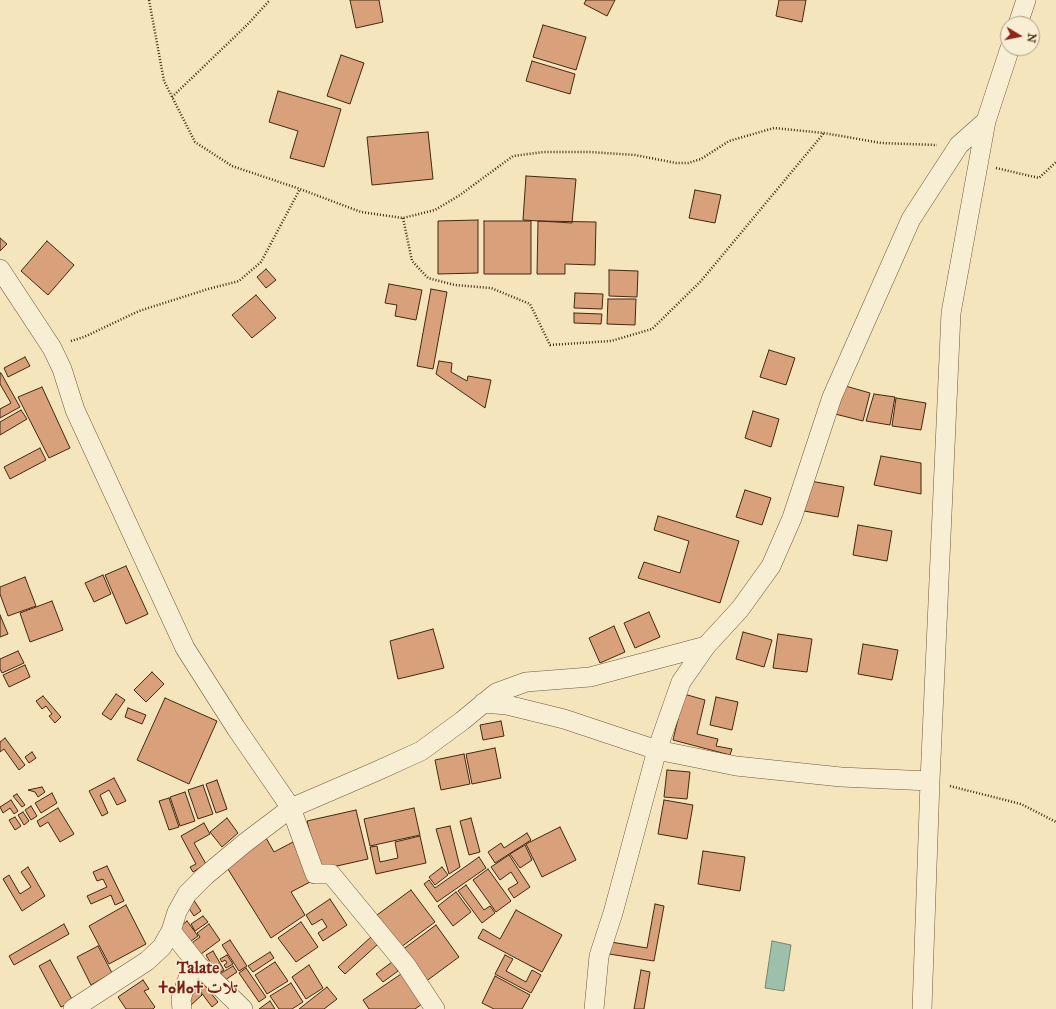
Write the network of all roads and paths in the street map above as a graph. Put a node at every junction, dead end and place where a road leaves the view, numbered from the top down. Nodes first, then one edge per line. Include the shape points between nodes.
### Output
1 (150, 0) edge
2 (270, 0) edge
3 (1026, 0) edge
4 (1021, 16) edge
5 (1007, 56) edge
6 (172, 97) junction
7 (986, 122) junction
8 (824, 133) junction
9 (959, 145) junction
10 (1056, 162) edge
11 (978, 164) junction
12 (300, 189) junction
13 (403, 218) junction
14 (0, 269) edge
15 (52, 348) junction
16 (706, 646) junction
17 (484, 703) junction
18 (657, 750) junction
19 (930, 781) junction
20 (291, 808) junction
21 (1056, 822) edge
22 (171, 932) junction
23 (198, 965) junction
24 (73, 1009) edge
25 (182, 1009) edge
26 (243, 1009) edge
27 (435, 1009) edge
28 (594, 1009) edge
29 (922, 1009) edge

1 - 6 path via 164,81
2 - 6 path via 248,25
3 - 4 street
5 - 7 street
6 - 12 path via 195,142 232,166
7 - 9 street
7 - 11 street
8 - 9 path via 881,143
8 - 13 path via 774,128 729,141 701,159 688,163 635,155 590,152 544,152 513,156 435,210
8 - 13 path via 701,281 652,329 611,341 550,345 530,304 491,288 455,285 428,278 412,261
9 - 16 street via 911,218 832,397 792,518 772,566 740,608
10 - 11 path via 1039,178
11 - 19 street via 951,313
12 - 13 path via 361,212
12 - 15 path via 261,262 238,281 139,311 84,337
14 - 15 street
15 - 20 street via 62,369 75,410 185,648
16 - 17 street via 590,677 526,682 496,693
16 - 18 street via 681,682
17 - 18 street via 507,705 564,719
17 - 20 street via 421,751
18 - 19 street via 743,767 841,777
18 - 28 street via 599,956
19 - 21 path via 1021,804
19 - 29 street
20 - 22 street via 240,846 187,894 177,912
20 - 27 street via 315,874 331,874 406,965
22 - 23 street
22 - 24 street via 162,947 147,962
23 - 25 street via 190,972 181,999
23 - 26 street

